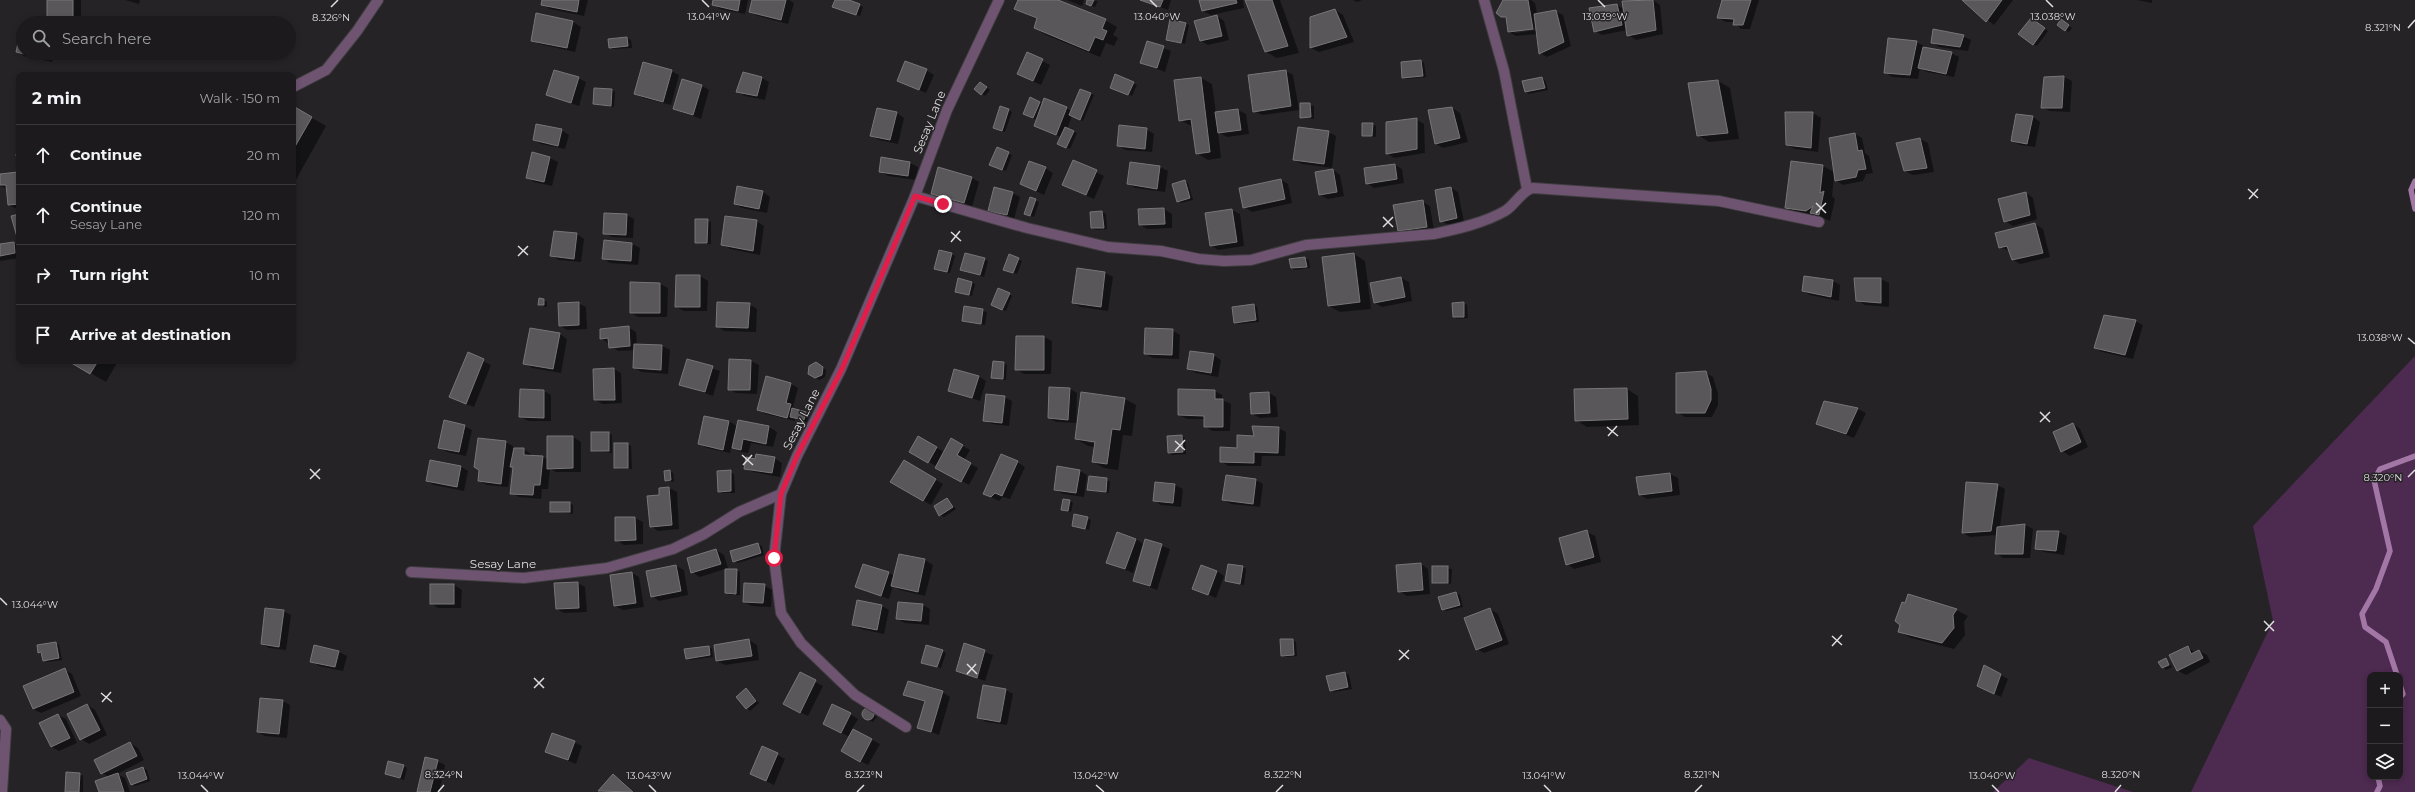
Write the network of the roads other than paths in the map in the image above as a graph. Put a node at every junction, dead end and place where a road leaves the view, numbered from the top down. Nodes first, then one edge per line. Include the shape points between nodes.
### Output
1 (378, 0) edge
2 (999, 0) edge
3 (1484, 0) edge
4 (296, 85) edge
5 (1527, 189) junction
6 (915, 196) junction
7 (1819, 222) dead end
8 (781, 494) junction
9 (411, 572) dead end
10 (0, 720) edge
11 (906, 727) dead end
12 (2, 792) edge

1 - 4 street via 326,70
2 - 6 street, Sesay Lane via 947,110
3 - 5 street via 1504,71
5 - 6 street via 1505,211 1453,230 1434,234 1306,245 1251,260 1224,261 1162,251 1108,247 1027,228
5 - 7 street via 1542,187 1719,201
6 - 8 street, Sesay Lane via 842,369 797,456
8 - 9 street, Sesay Lane via 739,512 673,550 607,568 524,578
8 - 11 street via 774,558 781,613 801,643 855,695
10 - 12 street via 6,729

